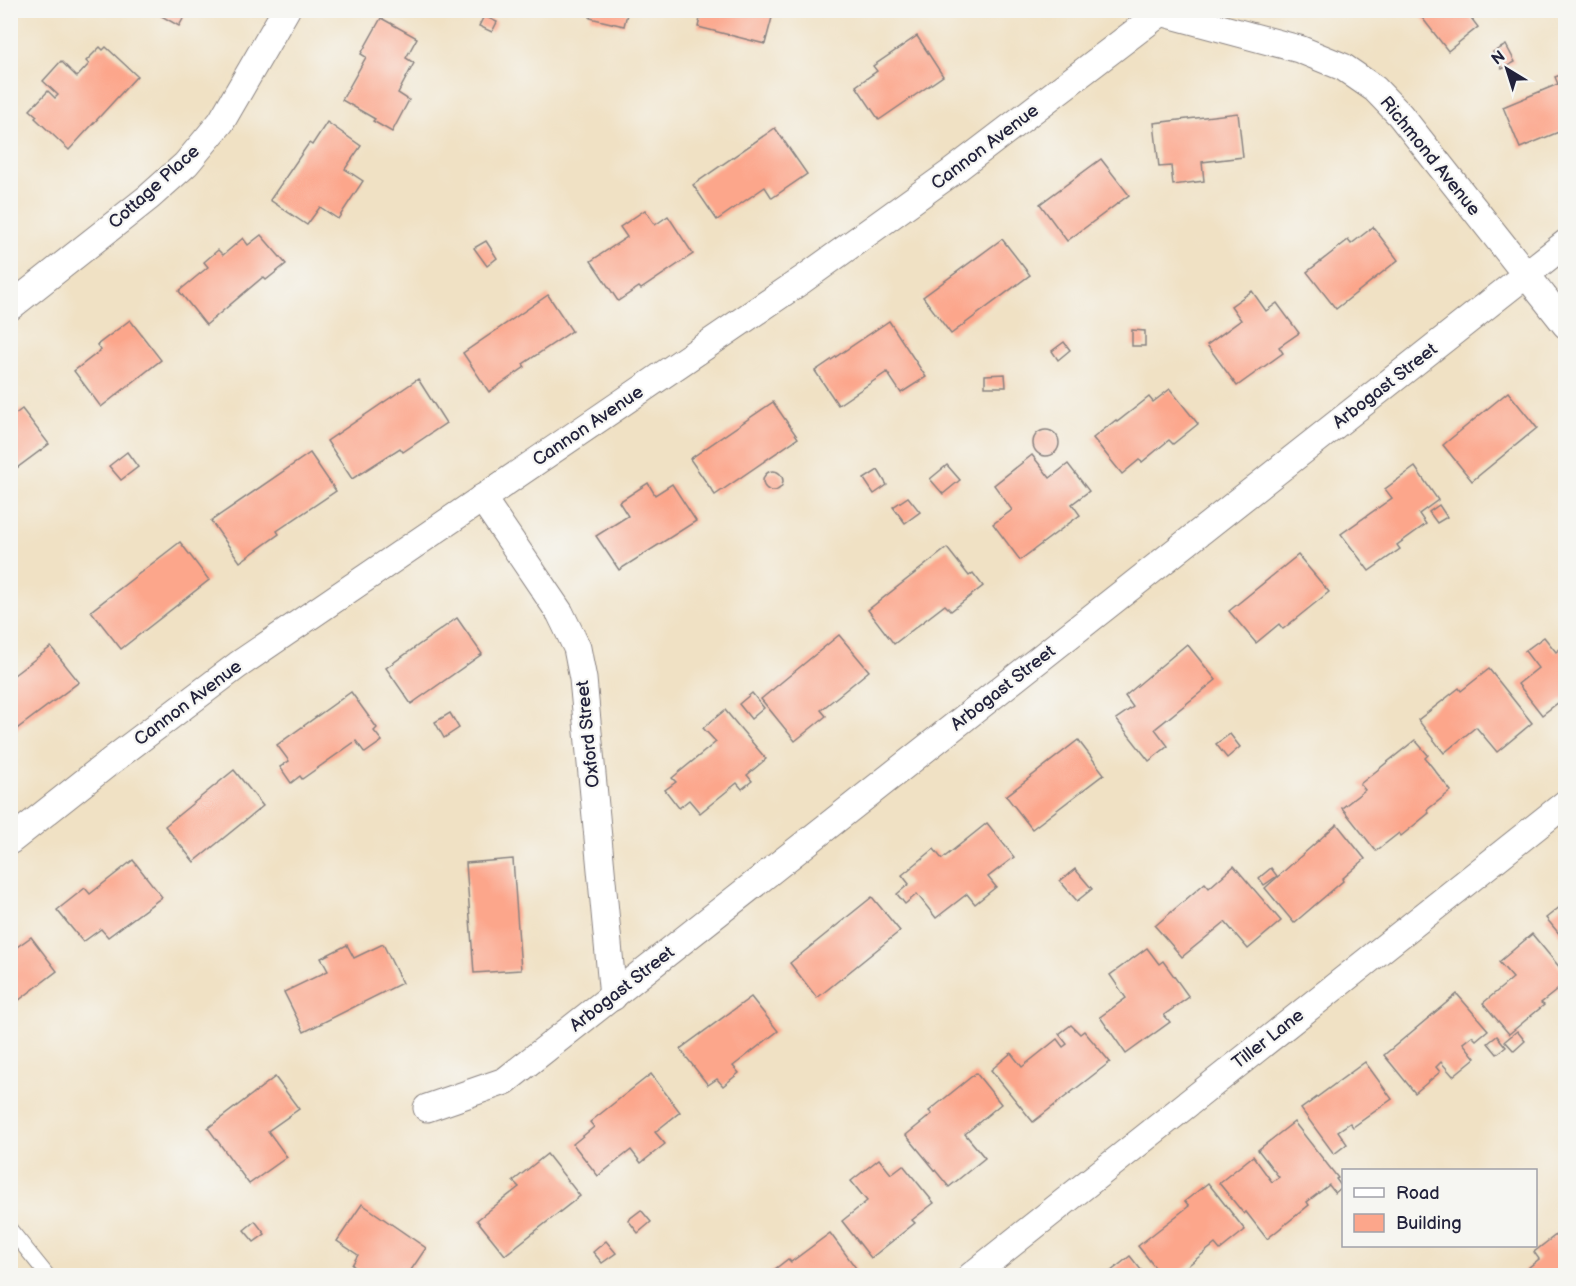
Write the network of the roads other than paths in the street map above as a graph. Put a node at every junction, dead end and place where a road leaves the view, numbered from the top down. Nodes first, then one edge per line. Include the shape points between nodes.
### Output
1 (286, 10) edge
2 (1159, 11) edge
3 (1566, 243) edge
4 (1526, 275) junction
5 (10, 307) edge
6 (1566, 325) edge
7 (482, 498) junction
8 (1566, 803) edge
9 (10, 841) edge
10 (612, 997) junction
11 (428, 1108) dead end
12 (10, 1229) edge
13 (48, 1275) edge
14 (971, 1275) edge

1 - 5 street, Cottage Place via 221,122 186,164
2 - 4 street, Richmond Avenue via 1299,49 1343,67 1375,89
2 - 7 street, Cannon Avenue via 952,172 812,274
3 - 4 street, Arbogast Street
4 - 6 street, Richmond Avenue
4 - 10 street, Arbogast Street
7 - 9 street, Cannon Avenue via 238,665
7 - 10 street, Oxford Street via 560,613 577,648
8 - 14 street, Tiller Lane
10 - 11 street, Arbogast Street via 505,1081
12 - 13 lane

